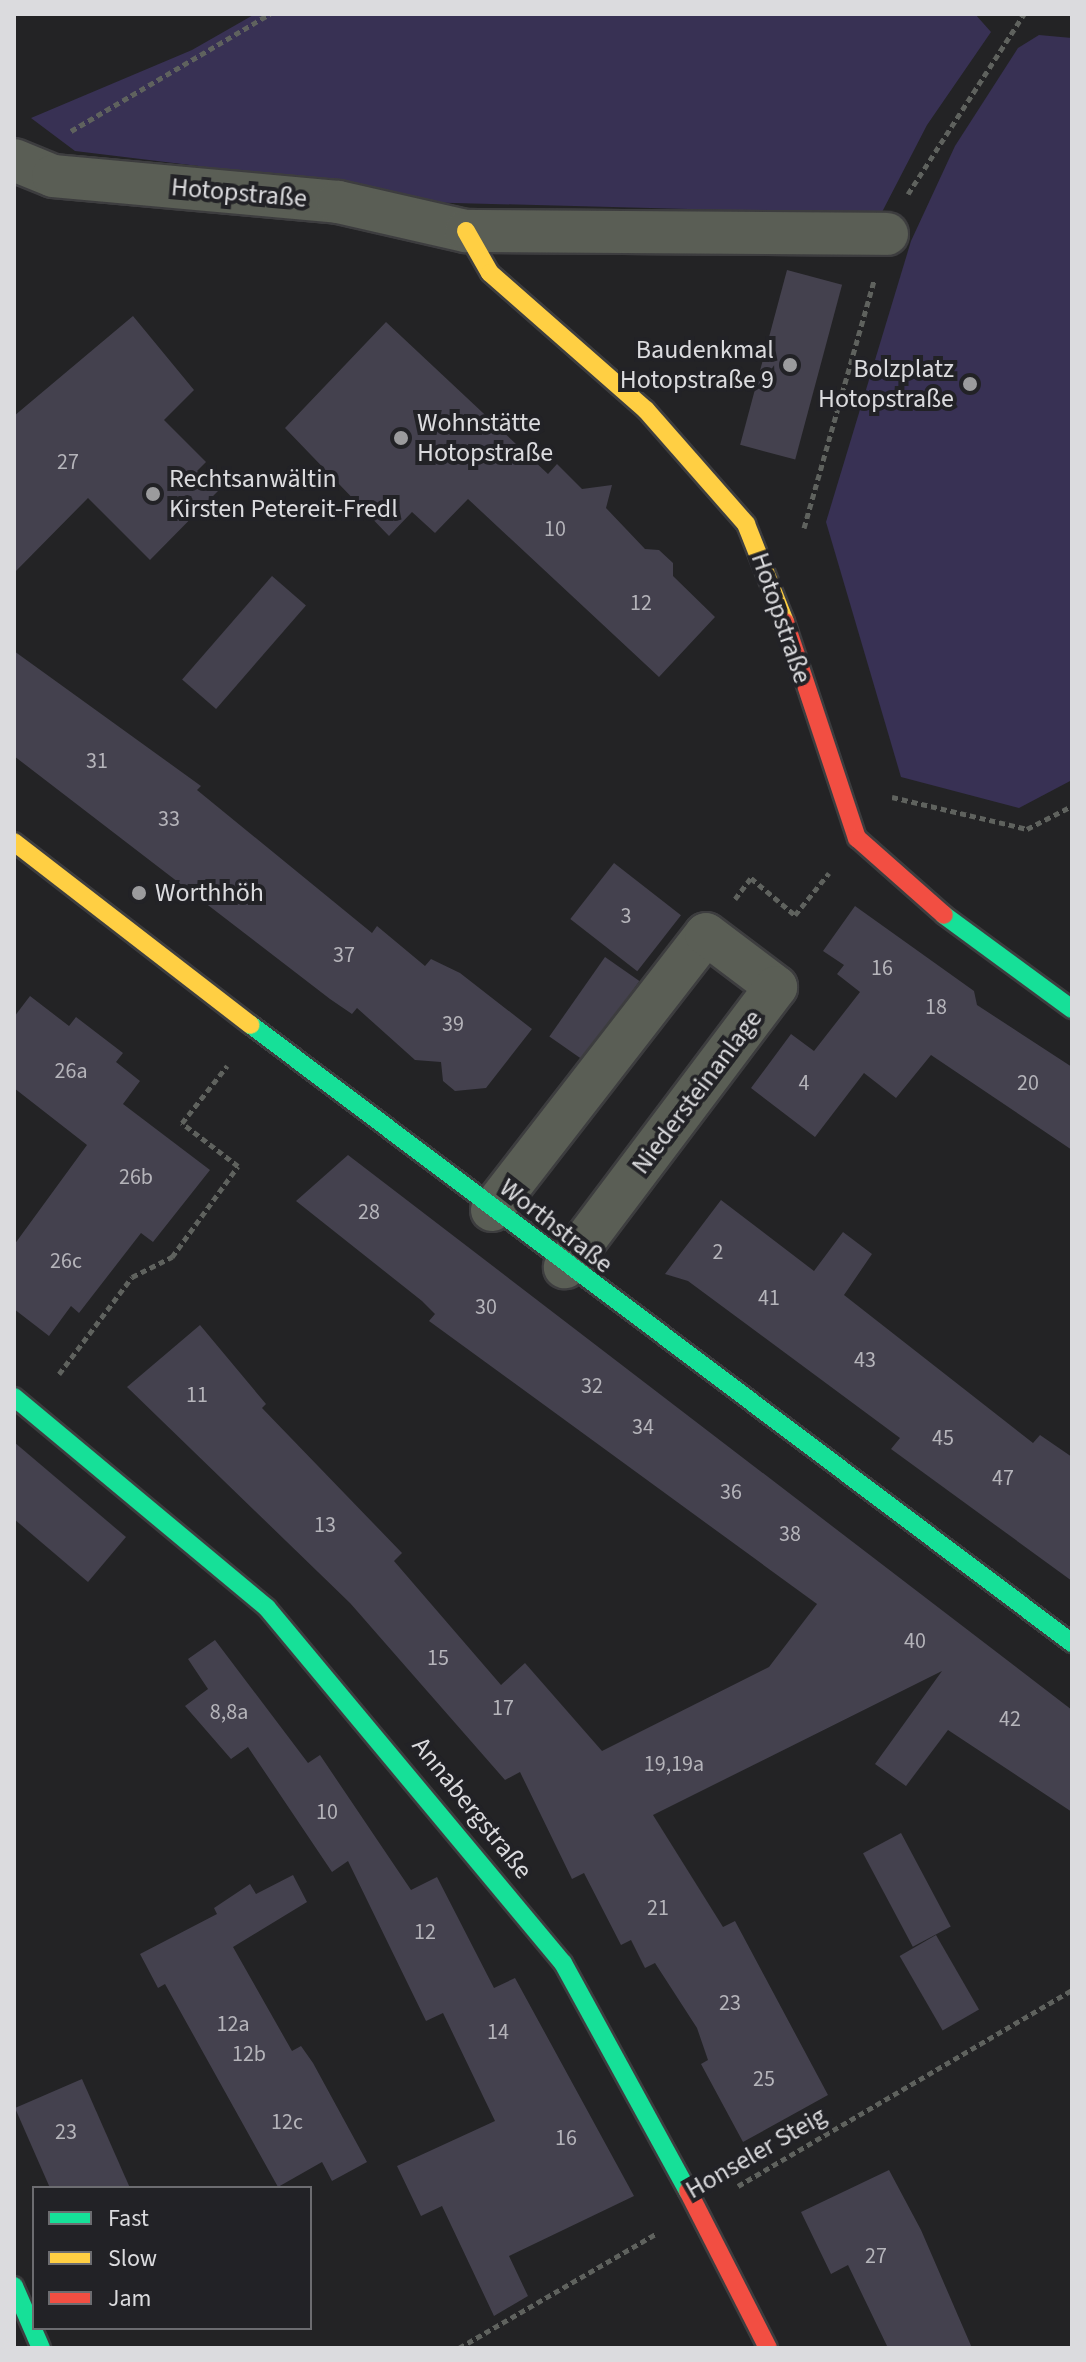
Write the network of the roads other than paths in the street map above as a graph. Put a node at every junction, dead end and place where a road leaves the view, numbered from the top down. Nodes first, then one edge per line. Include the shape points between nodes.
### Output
1 (18, 159) edge
2 (466, 231) junction
3 (887, 234) road end
4 (14, 842) edge
5 (1072, 1009) edge
6 (492, 1210) junction
7 (565, 1267) junction
8 (14, 1397) edge
9 (1072, 1643) edge
10 (14, 2286) edge
11 (32, 2327) edge
12 (768, 2348) edge

1 - 2 street, Hotopstraße via 53,176 338,202
2 - 3 street, Hotopstraße
2 - 5 street, Hotopstraße via 490,273 646,410 746,524 774,582 824,756 857,838 916,894
4 - 6 street, Worthstraße
6 - 7 street, Worthstraße
6 - 7 street, Niedersteinanlage via 706,934 776,987
7 - 9 street, Worthstraße
8 - 12 street, Annabergstraße via 267,1608 384,1740 563,1963 699,2209
10 - 11 street

